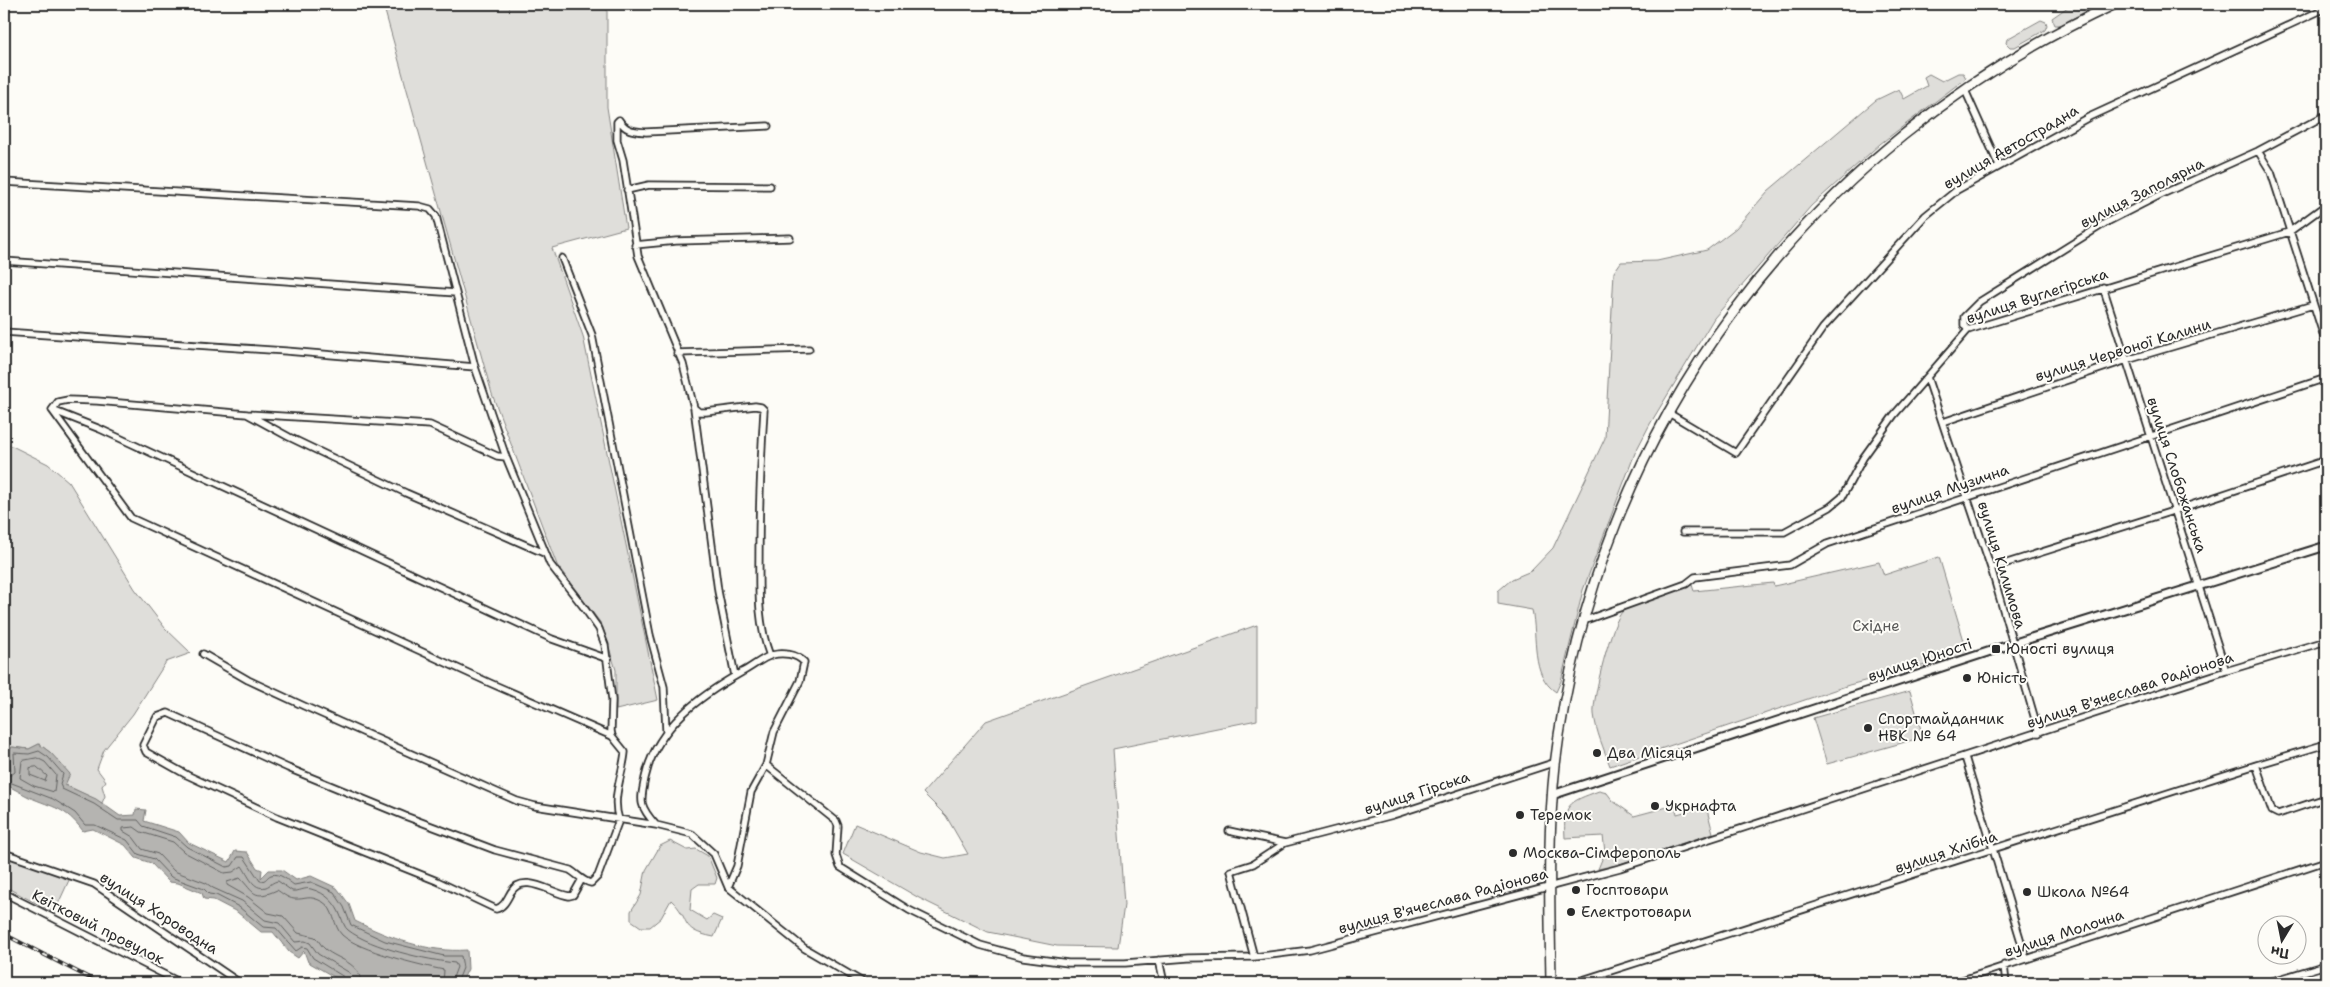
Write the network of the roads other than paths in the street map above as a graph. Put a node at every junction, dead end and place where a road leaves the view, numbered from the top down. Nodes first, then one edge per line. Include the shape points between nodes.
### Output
1 (2115, 4) edge
2 (2326, 8) edge
3 (1964, 90) junction
4 (2326, 116) edge
5 (768, 126) dead end
6 (2258, 151) junction
7 (1999, 166) junction
8 (4, 182) edge
9 (770, 186) dead end
10 (627, 190) junction
11 (2326, 205) edge
12 (2289, 232) junction
13 (790, 238) dead end
14 (635, 245) junction
15 (562, 258) dead end
16 (4, 261) edge
17 (2103, 287) junction
18 (456, 293) junction
19 (2313, 306) junction
20 (1968, 330) junction
21 (4, 332) edge
22 (2326, 343) edge
23 (809, 349) dead end
24 (678, 352) junction
25 (2126, 360) junction
26 (475, 367) junction
27 (1927, 377) junction
28 (2326, 378) edge
29 (694, 408) junction
30 (52, 410) junction
31 (1667, 412) junction
32 (247, 414) junction
33 (1943, 422) junction
34 (2151, 436) junction
35 (506, 457) junction
36 (2326, 460) edge
37 (1968, 496) junction
38 (2176, 510) junction
39 (1683, 532) dead end
40 (2326, 546) edge
41 (544, 553) junction
42 (1991, 568) junction
43 (2200, 586) junction
44 (1584, 621) junction
45 (2326, 641) edge
46 (2012, 644) junction
47 (204, 654) dead end
48 (770, 656) junction
49 (608, 658) junction
50 (2226, 671) junction
51 (735, 676) junction
52 (666, 731) junction
53 (2039, 733) junction
54 (612, 736) junction
55 (2326, 744) edge
56 (1965, 757) junction
57 (1556, 762) junction
58 (2256, 764) junction
59 (766, 765) junction
60 (1552, 794) junction
61 (2326, 798) edge
62 (619, 820) junction
63 (656, 825) junction
64 (1229, 831) dead end
65 (1285, 844) junction
66 (1993, 850) junction
67 (4, 853) edge
68 (2326, 861) edge
69 (582, 879) junction
70 (1549, 886) junction
71 (728, 887) junction
72 (4, 893) edge
73 (1254, 957) junction
74 (2026, 958) junction
75 (1159, 960) junction
76 (2004, 965) junction
77 (2326, 965) edge
78 (182, 983) edge
79 (240, 983) edge
80 (864, 983) edge
81 (1164, 983) edge
82 (1551, 983) edge
83 (1573, 983) edge
84 (1953, 983) edge
85 (2006, 983) edge
86 (2266, 983) edge

1 - 3 highway via 2008,60
2 - 7 street, вулиця Автострадна via 2089,117
3 - 7 street
3 - 31 highway via 1932,110 1895,140 1826,204 1776,257 1730,316
4 - 6 street, вулиця Заполярна
5 - 10 street via 646,132 631,131 617,120
6 - 12 street via 2271,172
6 - 20 street, вулиця Заполярна via 2107,222 1980,302 1964,317
7 - 31 street, вулиця Автострадна via 1957,190 1899,243 1823,328 1736,453
8 - 18 street via 419,206 430,209 436,216
9 - 10 street via 649,185
10 - 14 street
11 - 12 street, вулиця Вуглегірська
12 - 17 street, вулиця Вуглегірська
12 - 19 street
13 - 14 street via 666,241
14 - 24 street
15 - 52 street via 592,335 650,636 664,687
16 - 18 street
17 - 20 street, вулиця Вуглегірська
17 - 25 street, вулиця Слобожанська
18 - 26 street
19 - 22 street
19 - 25 street, вулиця Червоної Калини
20 - 27 street, вулиця Вуглегірська
21 - 26 street
23 - 24 street
24 - 29 street
25 - 33 street, вулиця Червоної Калини
25 - 34 street, вулиця Слобожанська
26 - 35 street
27 - 33 street, вулиця Килимова
27 - 39 street, вулиця Вуглегірська via 1894,415 1863,458 1842,497 1830,507 1784,532
28 - 34 street, вулиця Музична
29 - 48 street via 699,412 755,406 764,410 758,512 758,596 762,631
29 - 51 street via 718,591
30 - 32 street via 58,402 97,400
30 - 49 street via 100,429 552,640
30 - 54 street via 131,518
31 - 44 highway via 1605,550
32 - 35 street via 430,425 497,456
32 - 41 street via 374,478
33 - 37 street, вулиця Килимова
34 - 37 street, вулиця Музична
34 - 38 street, вулиця Слобожанська
35 - 41 street
36 - 38 street
37 - 42 street, вулиця Килимова
37 - 44 street, вулиця Музична via 1827,544 1790,565 1695,577 1686,584
38 - 42 street
38 - 43 street, вулиця Слобожанська
40 - 43 street, вулиця Юності
41 - 49 street via 599,629
42 - 46 street, вулиця Килимова
43 - 46 street, вулиця Юності
43 - 50 street, вулиця Слобожанська
44 - 57 highway via 1570,676
45 - 50 street, вулиця В'ячеслава Радіонова
46 - 53 street, вулиця Килимова
46 - 60 street, вулиця Юності
47 - 62 street via 248,680 516,801
48 - 51 street
48 - 59 street via 791,654 800,658 805,667 774,732
49 - 54 street
50 - 53 street, вулиця В'ячеслава Радіонова
51 - 52 street via 708,692
52 - 63 street via 654,748 640,801
53 - 56 street, вулиця В'ячеслава Радіонова
54 - 62 street via 625,752 615,806
55 - 58 street, вулиця Хлібна
56 - 66 street
56 - 70 street, вулиця В'ячеслава Радіонова via 1620,868
57 - 60 highway
57 - 65 street, вулиця Гірська via 1393,815
58 - 61 street via 2272,811 2278,814
58 - 66 street, вулиця Хлібна
59 - 71 street via 751,792 737,866
59 - 75 street, вулиця В'ячеслава Радіонова via 836,821 836,855 840,868 945,929 980,945 1032,958 1068,963 1125,964
60 - 70 highway
62 - 63 street
62 - 69 street via 598,876 591,883
63 - 71 street via 698,838 714,854
64 - 65 street, вулиця Гірська
65 - 73 street, вулиця Гірська via 1253,864 1231,872
66 - 74 street
66 - 83 street, вулиця Хлібна
67 - 79 street, вулиця Хороводна via 94,884
68 - 74 street, вулиця Молочна
69 - 69 street via 570,870 495,850 405,816 288,768 168,713 158,717 145,738 146,752 187,775 277,817 437,881 496,910 501,908 519,883 569,896 573,895
70 - 73 street, вулиця В'ячеслава Радіонова via 1310,950
70 - 82 highway
71 - 80 street via 804,948
72 - 78 street, Квітковий провулок
73 - 75 street, вулиця В'ячеслава Радіонова
74 - 76 street, вулиця Молочна
75 - 81 street
76 - 84 street, вулиця Молочна
76 - 85 street
77 - 86 street

